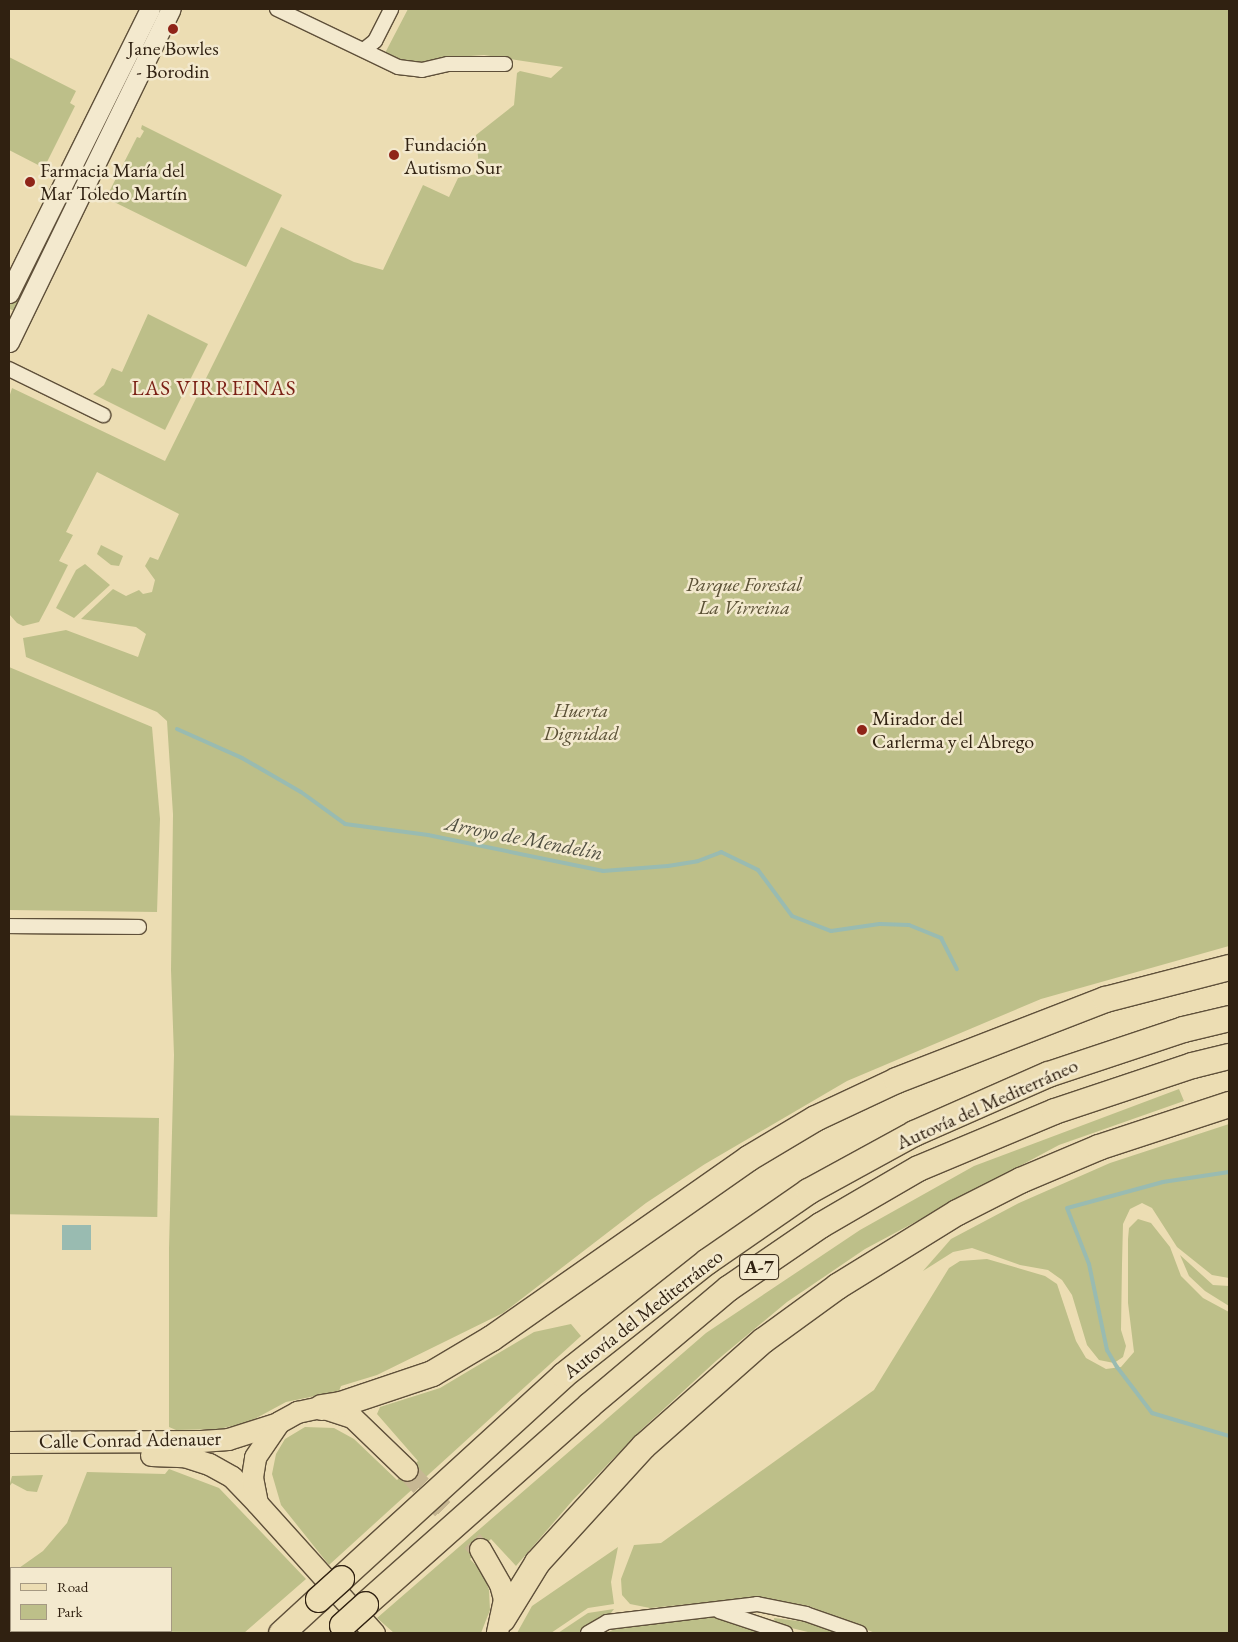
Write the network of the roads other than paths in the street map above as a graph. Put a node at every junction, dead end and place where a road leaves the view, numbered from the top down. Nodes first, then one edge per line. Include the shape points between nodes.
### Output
1 (150, 9) edge
2 (172, 9) edge
3 (277, 9) edge
4 (391, 9) edge
5 (365, 49) junction
6 (505, 64) dead end
7 (9, 293) edge
8 (9, 342) edge
9 (9, 368) edge
10 (103, 415) dead end
11 (9, 926) edge
12 (139, 927) dead end
13 (1229, 967) edge
14 (1229, 1018) edge
15 (1229, 1056) edge
16 (1229, 1104) edge
17 (320, 1407) junction
18 (279, 1422) junction
19 (9, 1442) edge
20 (9, 1454) edge
21 (407, 1470) tunnel mouth
22 (257, 1503) junction
23 (480, 1549) tunnel mouth
24 (713, 1609) junction
25 (500, 1626) edge
26 (338, 1629) edge
27 (281, 1633) edge
28 (374, 1633) edge
29 (588, 1633) edge
30 (786, 1633) edge
31 (860, 1633) edge

1 - 7 main road
2 - 8 main road
3 - 5 street via 354,47
4 - 5 street via 375,41
5 - 6 street via 398,67 422,70 448,64
9 - 10 street
11 - 12 street
13 - 17 highway via 1106,999 896,1080 815,1118 748,1158 491,1338 449,1363 414,1379 340,1404
14 - 27 highway, Autovía del Mediterráneo / A-7, bridge via 1184,1029 1048,1074 914,1133 808,1191 707,1261 563,1375
15 - 26 highway, Autovía del Mediterráneo / A-7, bridge via 1192,1065 1054,1111 918,1168 820,1225 728,1288 589,1405
16 - 25 highway via 1098,1147 1020,1180 957,1212 837,1286 763,1340 642,1446 537,1562
17 - 18 main road, Calle Conrad Adenauer via 297,1412
17 - 21 main road via 352,1417
18 - 19 main road, Calle Conrad Adenauer via 228,1439 202,1441
18 - 22 main road via 255,1457 252,1477
20 - 22 main road, Calle Conrad Adenauer via 184,1456 209,1464 232,1477
22 - 28 main road, Calle Conrad Adenauer
23 - 25 main road via 500,1584 504,1599
24 - 29 street via 607,1622
24 - 30 street
24 - 31 street via 757,1604 806,1614

